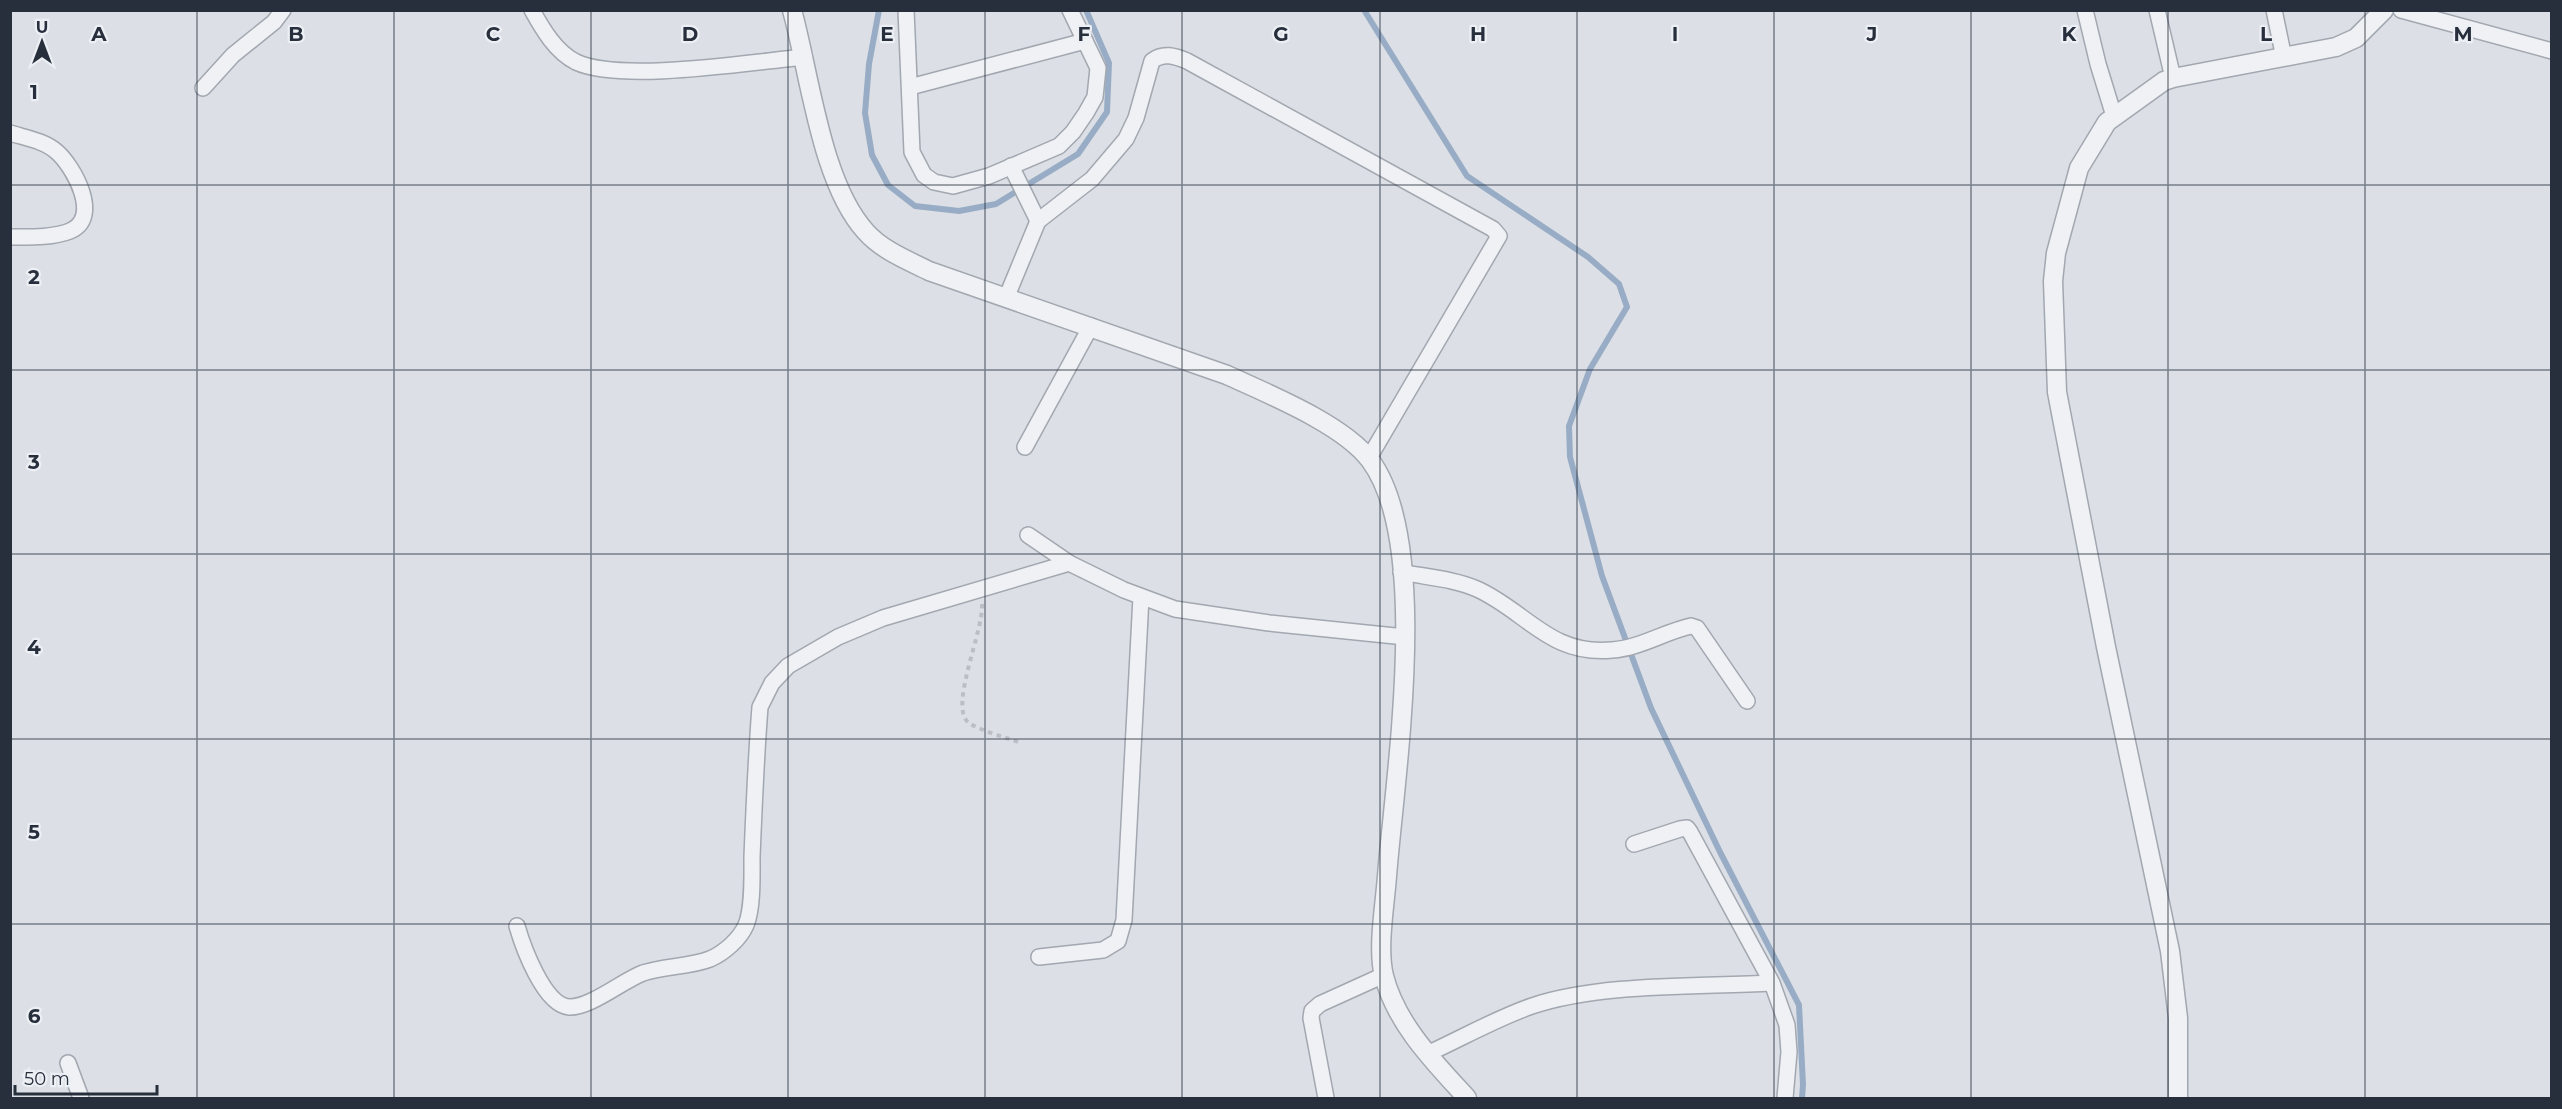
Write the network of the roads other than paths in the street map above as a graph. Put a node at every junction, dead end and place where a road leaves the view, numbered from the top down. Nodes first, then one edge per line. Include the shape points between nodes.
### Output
1 (283, 10) edge
2 (532, 10) edge
3 (792, 10) edge
4 (906, 10) edge
5 (1070, 10) edge
6 (2085, 10) edge
7 (2157, 10) edge
8 (2274, 10) edge
9 (2384, 10) edge
10 (2401, 10) edge
11 (1085, 41) junction
12 (2552, 51) edge
13 (804, 57) junction
14 (2284, 58) junction
15 (2173, 78) junction
16 (910, 87) junction
17 (203, 88) dead end
18 (2114, 116) junction
19 (10, 133) edge
20 (1011, 166) junction
21 (1036, 218) junction
22 (10, 237) edge
23 (1007, 296) junction
24 (1091, 326) junction
25 (1025, 447) dead end
26 (1369, 458) junction
27 (1028, 535) dead end
28 (1069, 563) junction
29 (1401, 572) junction
30 (1142, 597) junction
31 (1405, 637) junction
32 (1748, 701) dead end
33 (1634, 844) dead end
34 (517, 926) dead end
35 (1039, 957) dead end
36 (1384, 975) junction
37 (1771, 984) junction
38 (1427, 1054) junction
39 (68, 1063) dead end
40 (81, 1098) edge
41 (1326, 1098) edge
42 (1467, 1098) edge
43 (1785, 1098) edge
44 (2178, 1098) edge

1 - 17 street
2 - 13 street via 547,38 576,62 612,71
3 - 13 street
4 - 16 street
5 - 11 street
6 - 18 street
7 - 15 street
8 - 14 street
9 - 14 street via 2356,38
10 - 12 street
11 - 16 street
11 - 20 street via 1098,68 1095,97 1086,113 1059,146
13 - 23 street via 839,188 852,216 867,234 894,254 928,271
14 - 15 street
15 - 18 street
16 - 20 street via 912,152 924,176 953,186
18 - 44 street via 2076,175 2056,253 2055,374 2106,647 2170,951 2178,1018
19 - 22 street via 58,153 74,173 84,200 80,224 70,231
20 - 21 street
21 - 23 street
21 - 26 street via 1092,179 1126,139 1152,60 1166,55 1187,60 1492,229 1497,241
23 - 24 street
24 - 25 street
24 - 26 street via 1261,391 1326,425
26 - 29 street via 1390,500
27 - 28 street
28 - 30 street
28 - 34 street via 883,618 838,637 788,666 772,683 760,707 746,925 730,946 710,959 643,973 588,1002 569,1007 554,1000 542,982 525,953
29 - 31 street
29 - 32 street via 1475,588 1502,602 1556,642 1580,648 1610,651 1682,628 1698,628
30 - 31 street via 1211,616
30 - 35 street via 1124,920 1118,941 1103,950
31 - 36 street via 1385,901
33 - 37 street via 1687,828
36 - 38 street via 1392,999
36 - 41 street via 1312,1011
37 - 38 street via 1597,992 1562,998 1531,1006
37 - 43 street via 1787,1025
38 - 42 street
39 - 40 street

